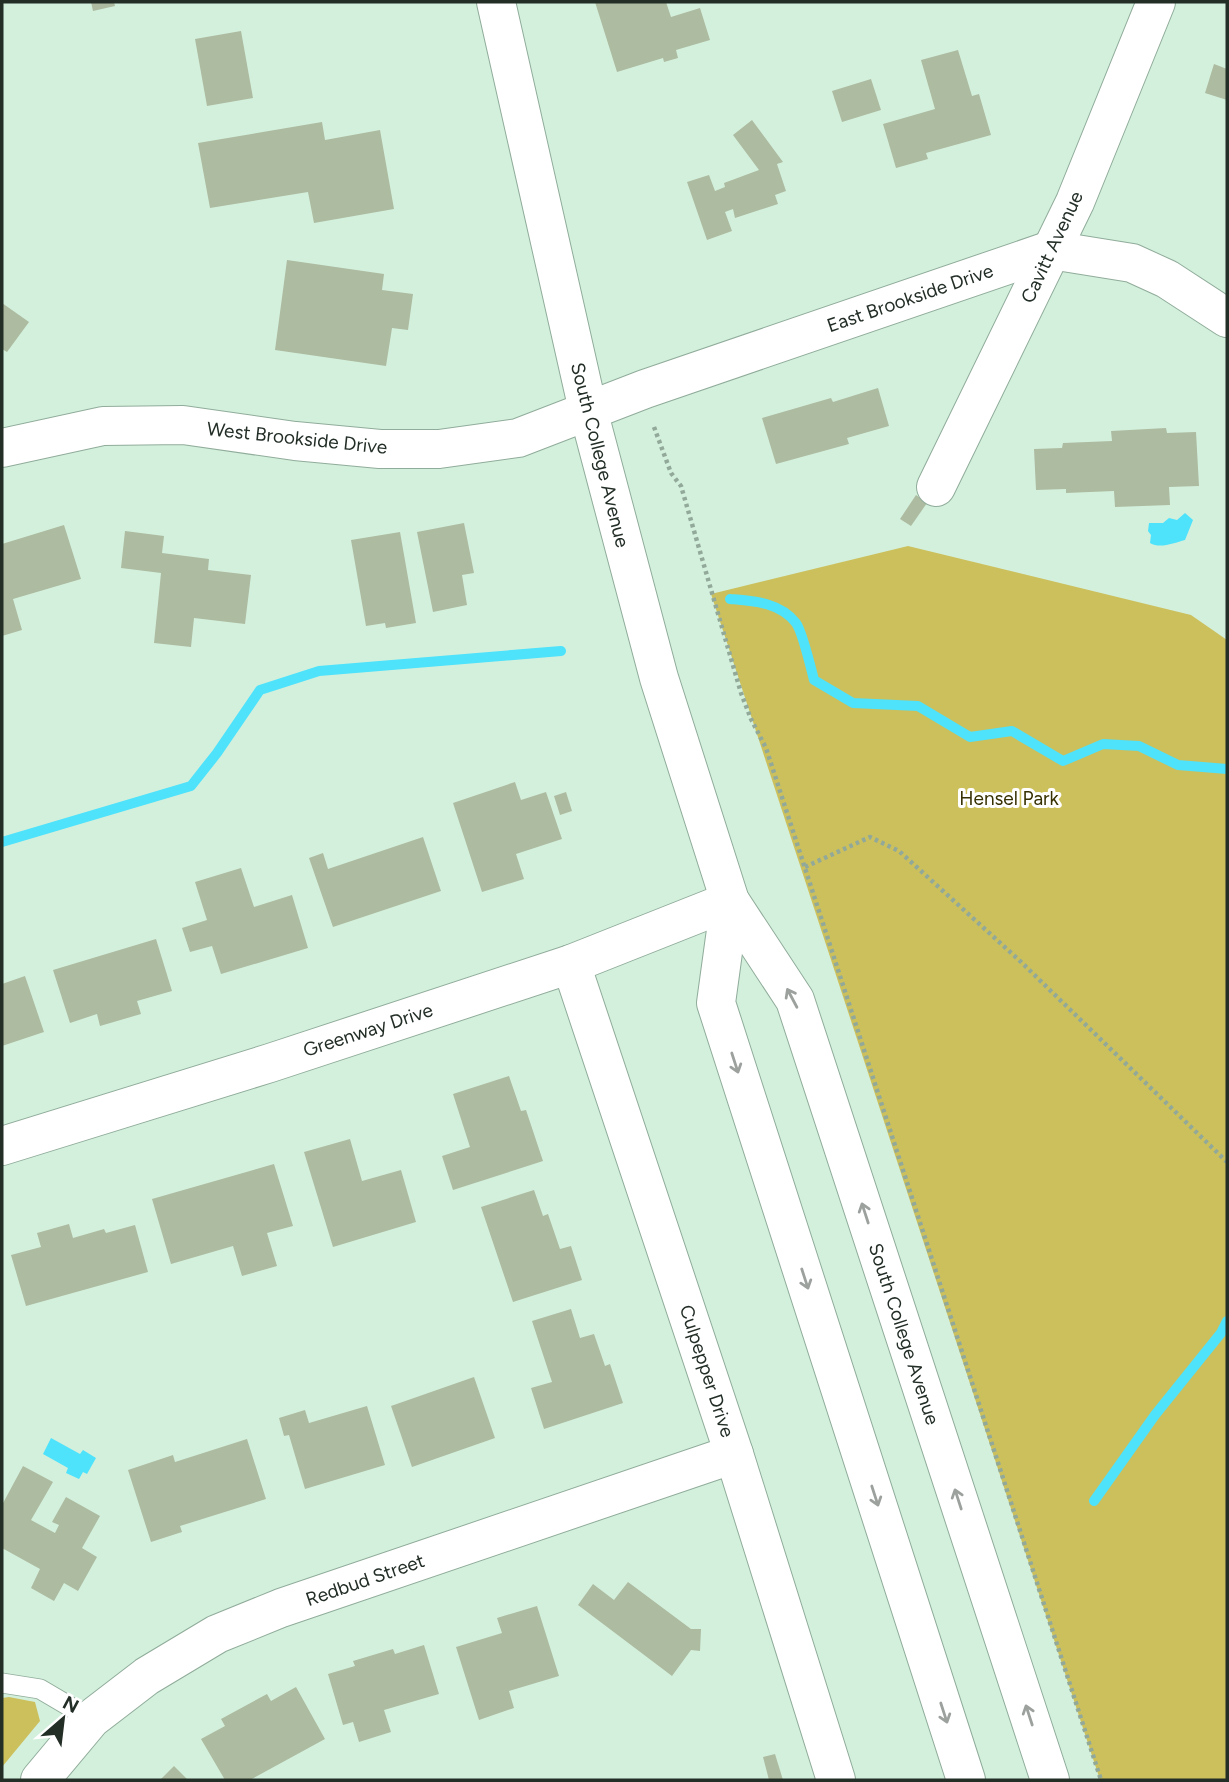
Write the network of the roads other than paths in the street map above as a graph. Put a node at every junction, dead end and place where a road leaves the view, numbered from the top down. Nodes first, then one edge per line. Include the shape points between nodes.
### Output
1 (496, 2) edge
2 (1156, 2) edge
3 (1051, 250) junction
4 (1227, 318) edge
5 (588, 410) junction
6 (2, 448) edge
7 (936, 487) dead end
8 (730, 901) junction
9 (571, 964) junction
10 (2, 1146) edge
11 (734, 1454) junction
12 (2, 1683) edge
13 (91, 1719) junction
14 (40, 1780) edge
15 (836, 1780) edge
16 (966, 1780) edge
17 (1050, 1780) edge

1 - 5 street, South College Avenue
2 - 3 street, Cavitt Avenue
3 - 4 street, East Brookside Drive via 1132,263 1167,279
3 - 5 street, East Brookside Drive
3 - 7 street, Cavitt Avenue
5 - 6 street, West Brookside Drive via 518,438 439,449 307,443 183,425 103,426
5 - 8 street, South College Avenue via 659,678
8 - 9 street, Greenway Drive
8 -> 16 street, South College Avenue via 716,1003
17 -> 8 street, South College Avenue via 795,1000
9 - 10 street, Greenway Drive
9 - 11 street, Culpepper Drive
11 - 13 street, Redbud Street via 217,1634 147,1676
11 - 15 street, Culpepper Drive
12 - 13 lane via 40,1689
13 - 14 street, Redbud Street

